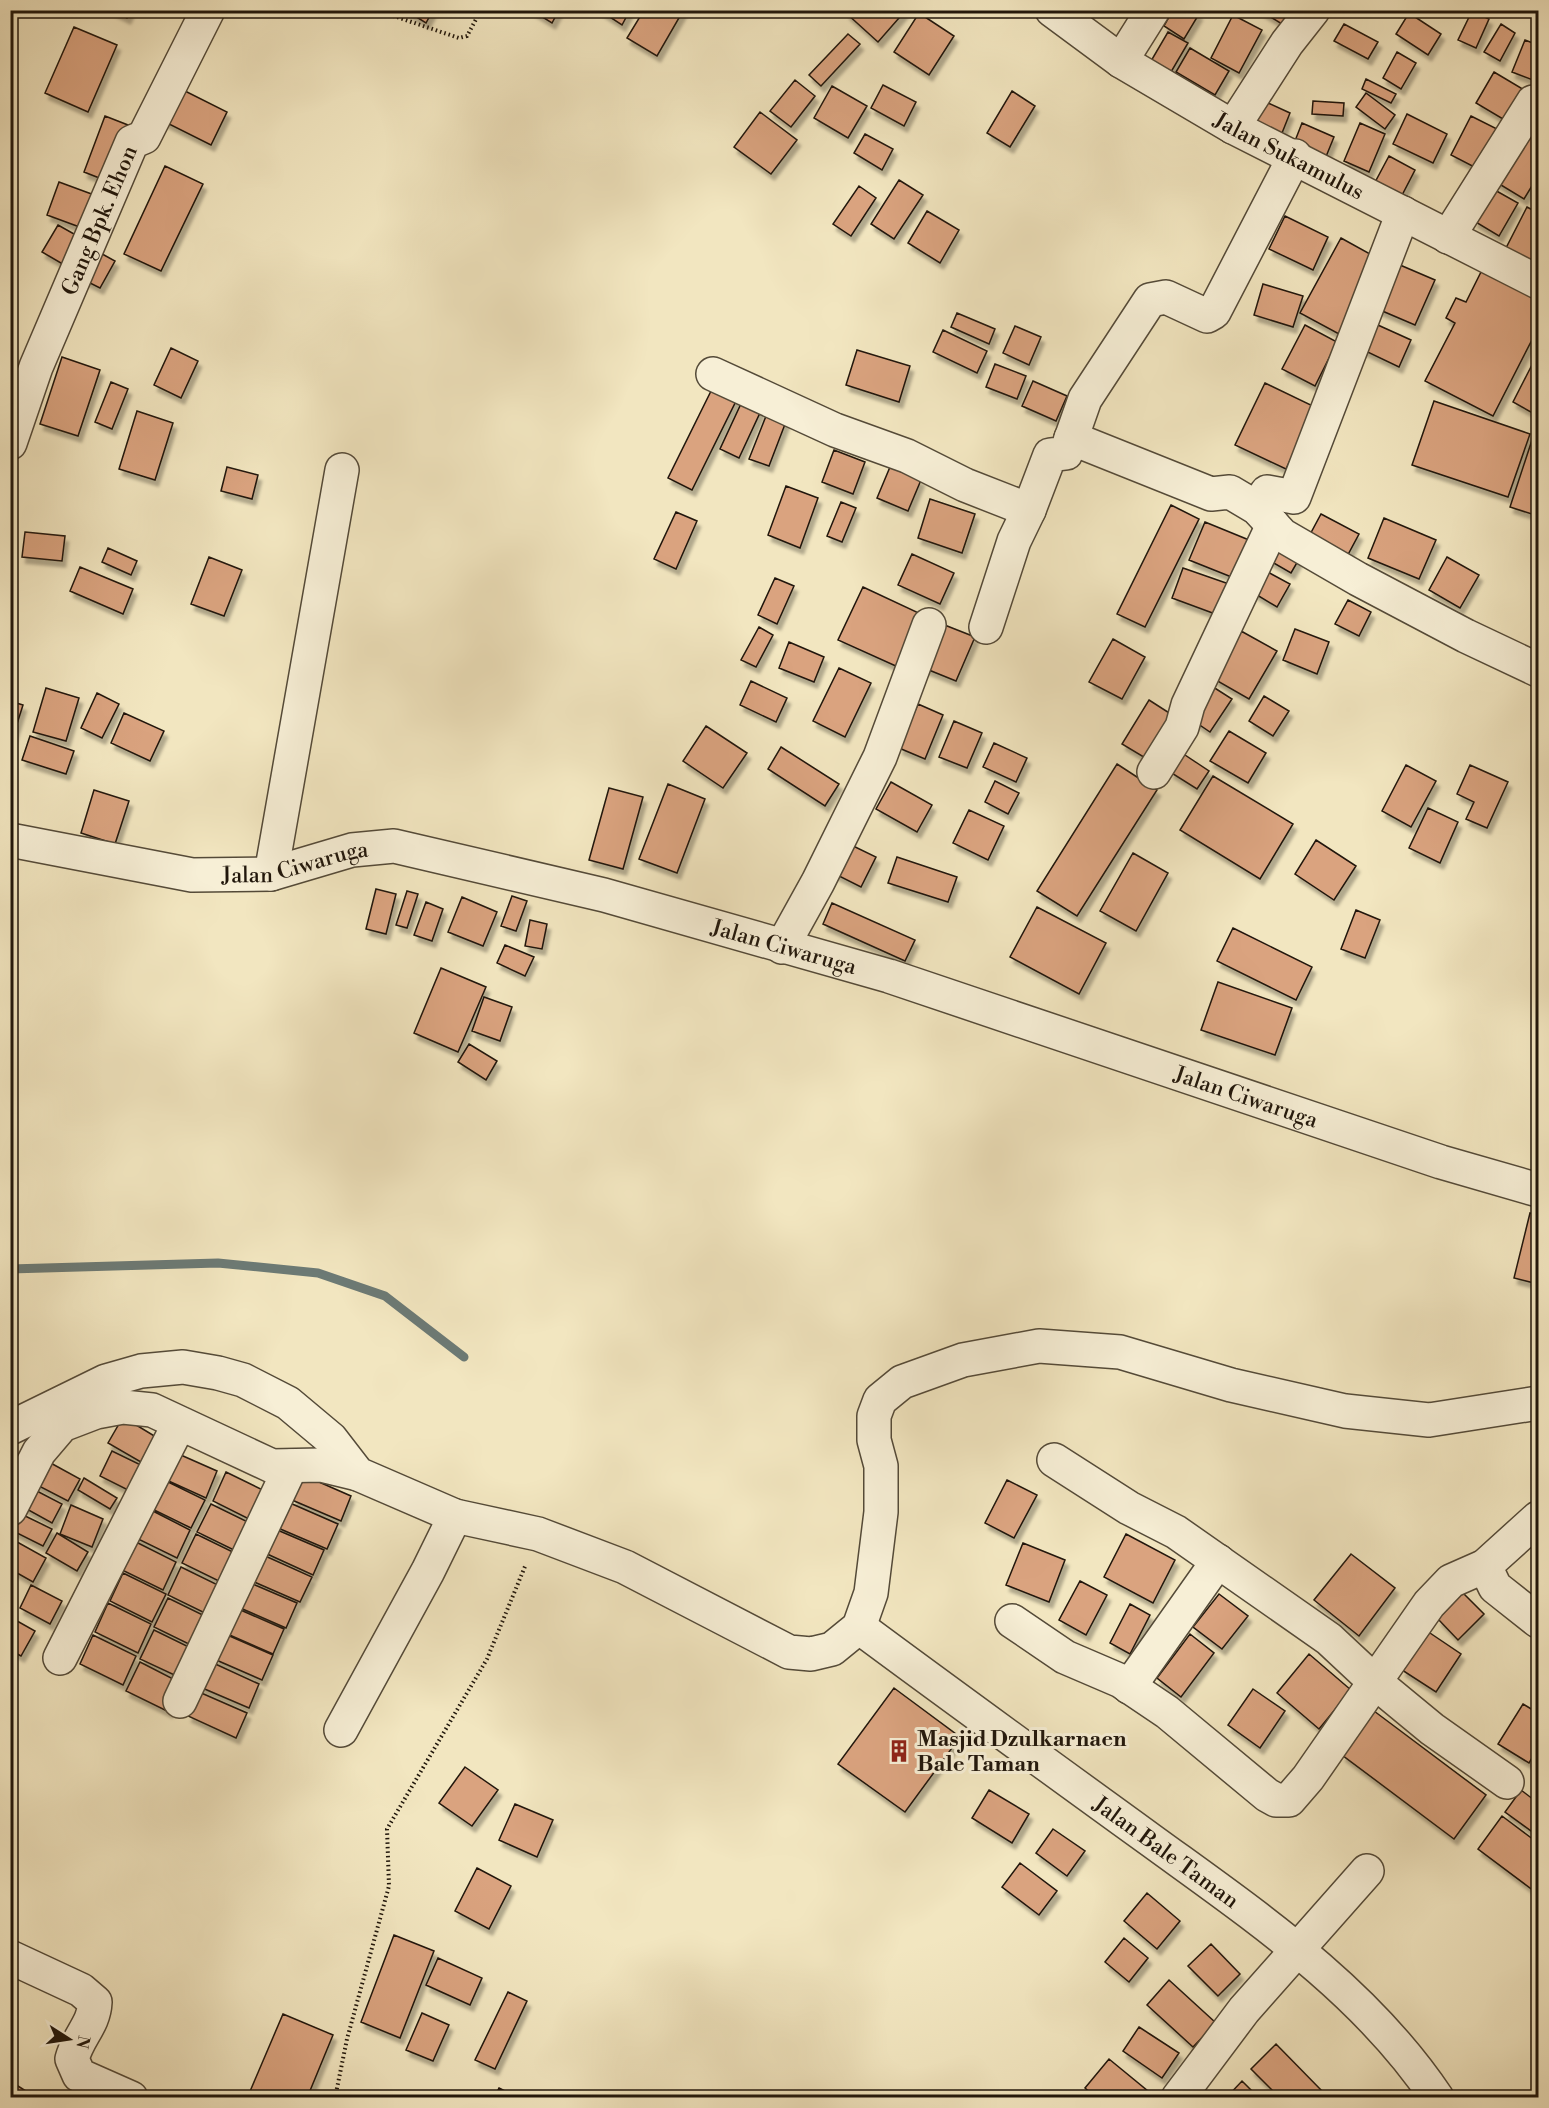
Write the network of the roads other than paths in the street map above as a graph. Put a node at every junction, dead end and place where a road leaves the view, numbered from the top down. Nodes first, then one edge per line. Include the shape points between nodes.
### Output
1 (208, 10) edge
2 (1052, 10) edge
3 (1153, 10) edge
4 (1313, 10) edge
5 (1121, 61) junction
6 (1533, 102) dead end
7 (1233, 127) junction
8 (1295, 156) junction
9 (1403, 213) junction
10 (1448, 237) junction
11 (1539, 282) edge
12 (713, 374) dead end
13 (1071, 438) junction
14 (10, 443) edge
15 (342, 471) dead end
16 (1029, 510) junction
17 (1265, 517) junction
18 (929, 625) dead end
19 (986, 627) dead end
20 (1539, 670) edge
21 (1154, 772) dead end
22 (10, 840) edge
23 (271, 874) junction
24 (782, 946) junction
25 (1539, 1190) edge
26 (1539, 1403) edge
27 (179, 1424) junction
28 (10, 1428) edge
29 (1054, 1460) dead end
30 (291, 1466) junction
31 (358, 1474) junction
32 (10, 1509) edge
33 (455, 1516) junction
34 (1538, 1521) edge
35 (1218, 1561) junction
36 (1485, 1566) junction
37 (1539, 1621) edge
38 (1012, 1622) dead end
39 (859, 1627) junction
40 (60, 1658) dead end
41 (1375, 1682) junction
42 (1129, 1687) junction
43 (180, 1701) dead end
44 (341, 1730) dead end
45 (1507, 1782) dead end
46 (1368, 1871) dead end
47 (1298, 1951) junction
48 (10, 1957) edge
49 (1433, 2096) edge
50 (131, 2097) edge
51 (1178, 2097) edge

1 - 14 street, Gang Bpk. Ehon via 144,137 132,142 36,367
2 - 5 street, Jalan Sukamulus
3 - 5 street
4 - 7 street
5 - 7 street, Jalan Sukamulus
6 - 10 street
7 - 8 street, Jalan Sukamulus
8 - 9 street, Jalan Sukamulus
8 - 13 street via 1215,312 1207,316 1166,297 1149,300 1085,399
9 - 10 street, Jalan Sukamulus
9 - 17 street via 1294,497 1267,492
10 - 11 street, Jalan Sukamulus
12 - 16 street via 835,430 907,456 965,485
13 - 16 street via 1066,453 1050,455
13 - 17 street via 1211,494 1230,492
15 - 23 street
16 - 19 street via 1014,541
17 - 20 street via 1282,535 1358,579
17 - 21 street via 1182,727
18 - 24 street via 880,757
22 - 23 street, Jalan Ciwaruga via 192,876
23 - 24 street, Jalan Ciwaruga via 351,850 394,846 604,895
24 - 25 street, Jalan Ciwaruga via 889,976 1441,1162
26 - 39 street via 1429,1420 1345,1411 1231,1385 1120,1352 1039,1346 963,1360 902,1382 879,1400 874,1416 874,1440 881,1466 878,1556
27 - 30 street via 272,1466
27 - 32 street via 152,1410 123,1407 62,1425 39,1452
27 - 40 street
28 - 31 street via 106,1381 141,1371 183,1367 243,1380 288,1403 331,1439
29 - 35 street
30 - 31 street via 321,1465
30 - 43 street
31 - 33 street
33 - 39 street via 538,1534 625,1567 789,1652 811,1654 832,1648
33 - 44 street
34 - 36 street
35 - 41 street via 1329,1639
35 - 42 street
36 - 37 street via 1495,1587
36 - 41 street via 1451,1581 1429,1604
38 - 42 street via 1065,1657
39 - 47 street, Jalan Bale Taman
41 - 42 street via 1308,1778 1293,1797 1283,1801 1268,1795 1167,1712
41 - 45 street via 1432,1729
46 - 47 street
47 - 49 street, Jalan Bale Taman via 1375,2019
47 - 51 street via 1244,2010
48 - 50 street via 81,1990 95,2002 94,2019 76,2042 72,2059 79,2075

